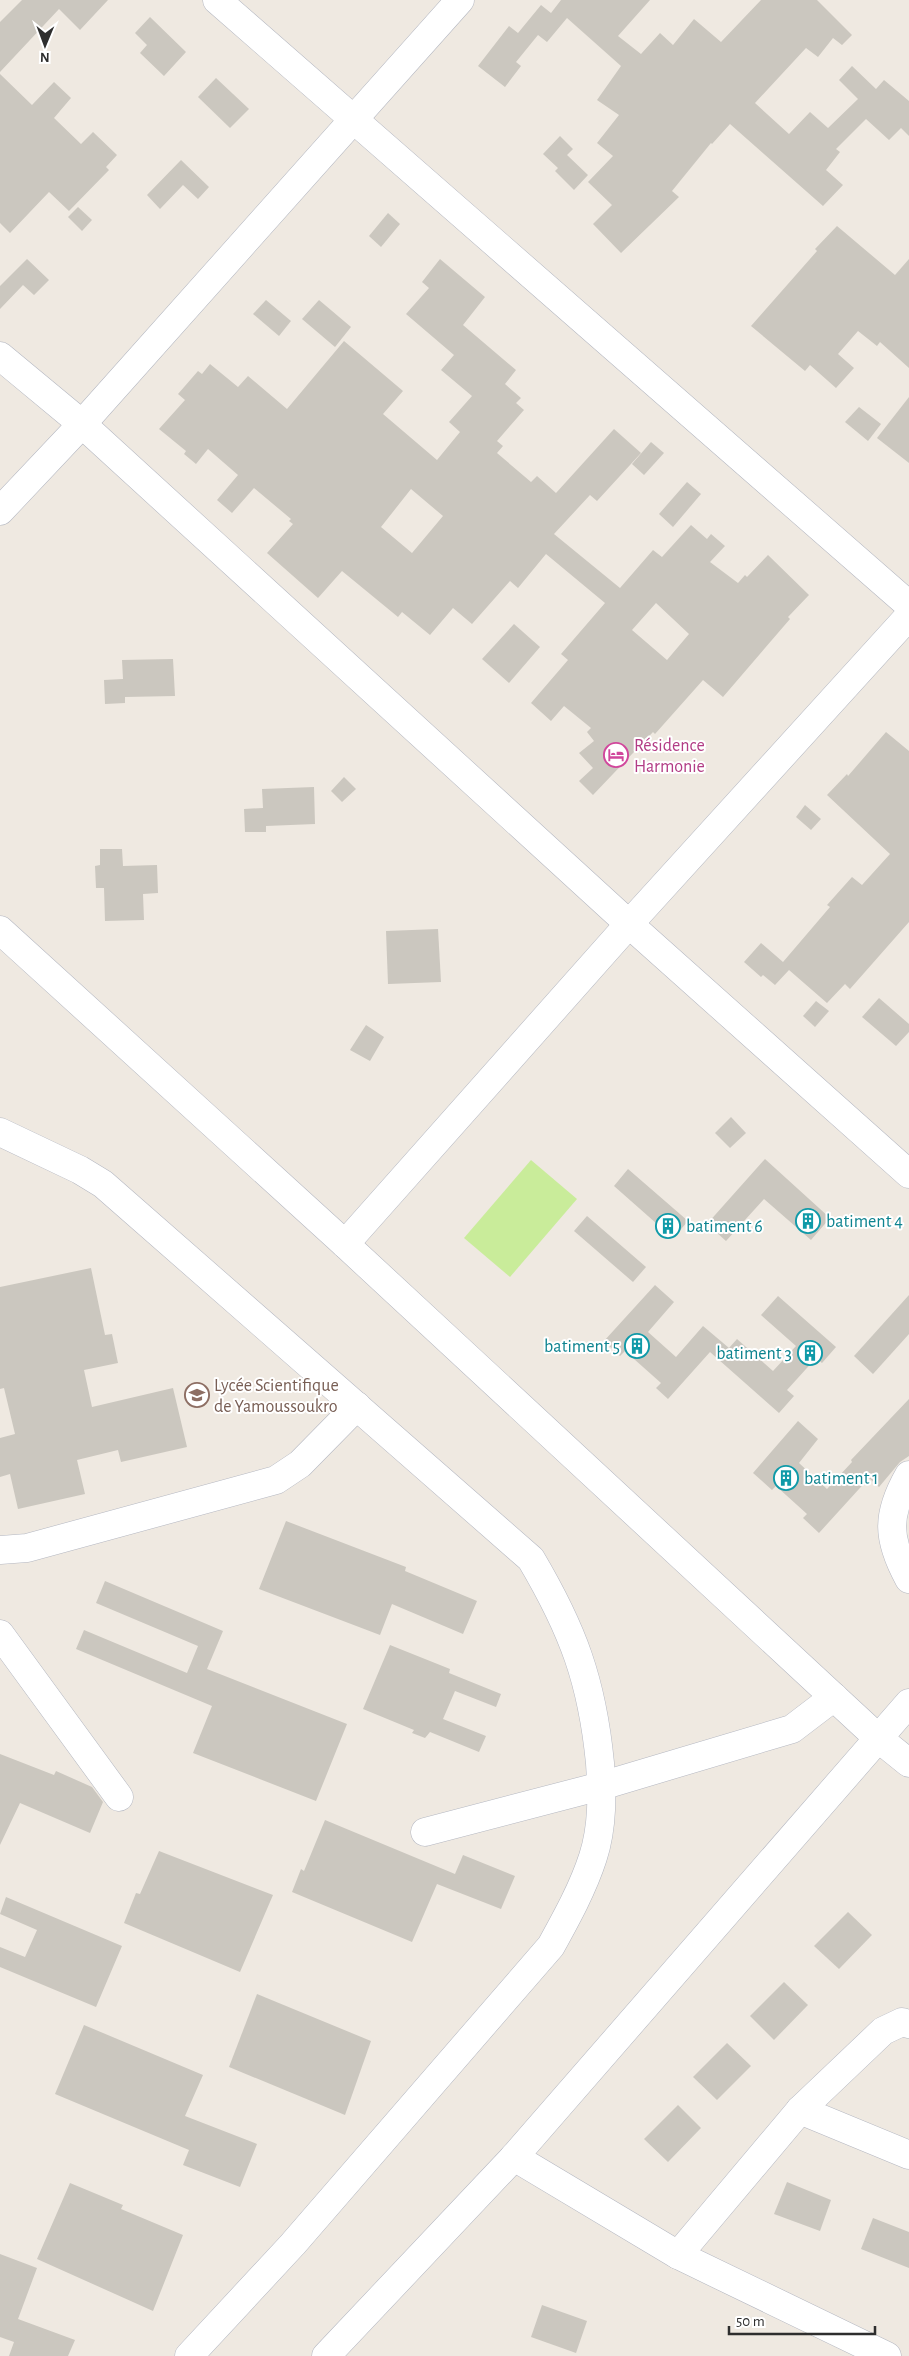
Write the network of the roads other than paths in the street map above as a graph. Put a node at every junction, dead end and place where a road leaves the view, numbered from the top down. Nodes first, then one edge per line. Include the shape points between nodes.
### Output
1 (217, 0) edge
2 (460, 0) edge
3 (354, 120) junction
4 (0, 356) edge
5 (82, 424) junction
6 (0, 512) edge
7 (909, 605) edge
8 (909, 616) edge
9 (629, 924) junction
10 (0, 930) edge
11 (0, 1132) edge
12 (909, 1174) edge
13 (346, 1244) junction
14 (357, 1406) junction
15 (909, 1475) edge
16 (0, 1550) edge
17 (909, 1579) edge
18 (0, 1634) edge
19 (834, 1697) junction
20 (909, 1703) edge
21 (878, 1738) junction
22 (909, 1763) edge
23 (601, 1786) junction
24 (119, 1797) dead end
25 (425, 1832) dead end
26 (909, 2024) edge
27 (800, 2110) junction
28 (909, 2155) edge
29 (514, 2157) junction
30 (678, 2255) junction
31 (189, 2356) edge
32 (326, 2356) edge
33 (887, 2356) edge

1 - 3 street
2 - 3 street
3 - 5 street
3 - 7 street
4 - 5 street
5 - 6 street
5 - 9 street
8 - 9 street
9 - 12 street
9 - 13 street
10 - 13 street
11 - 14 street via 102,1184
13 - 19 street
14 - 16 street via 300,1464 276,1480 27,1548
14 - 23 street via 531,1559 557,1603 578,1651 597,1730
15 - 17 street via 892,1515 892,1536
18 - 24 street
19 - 21 street
19 - 23 street via 792,1729
20 - 21 street
21 - 22 street
21 - 29 street
23 - 25 street
23 - 31 street via 602,1817 594,1856 577,1899 551,1946 293,2244
26 - 27 street via 902,2022 883,2031
27 - 28 street
27 - 30 street
29 - 30 street
29 - 32 street
30 - 33 street

